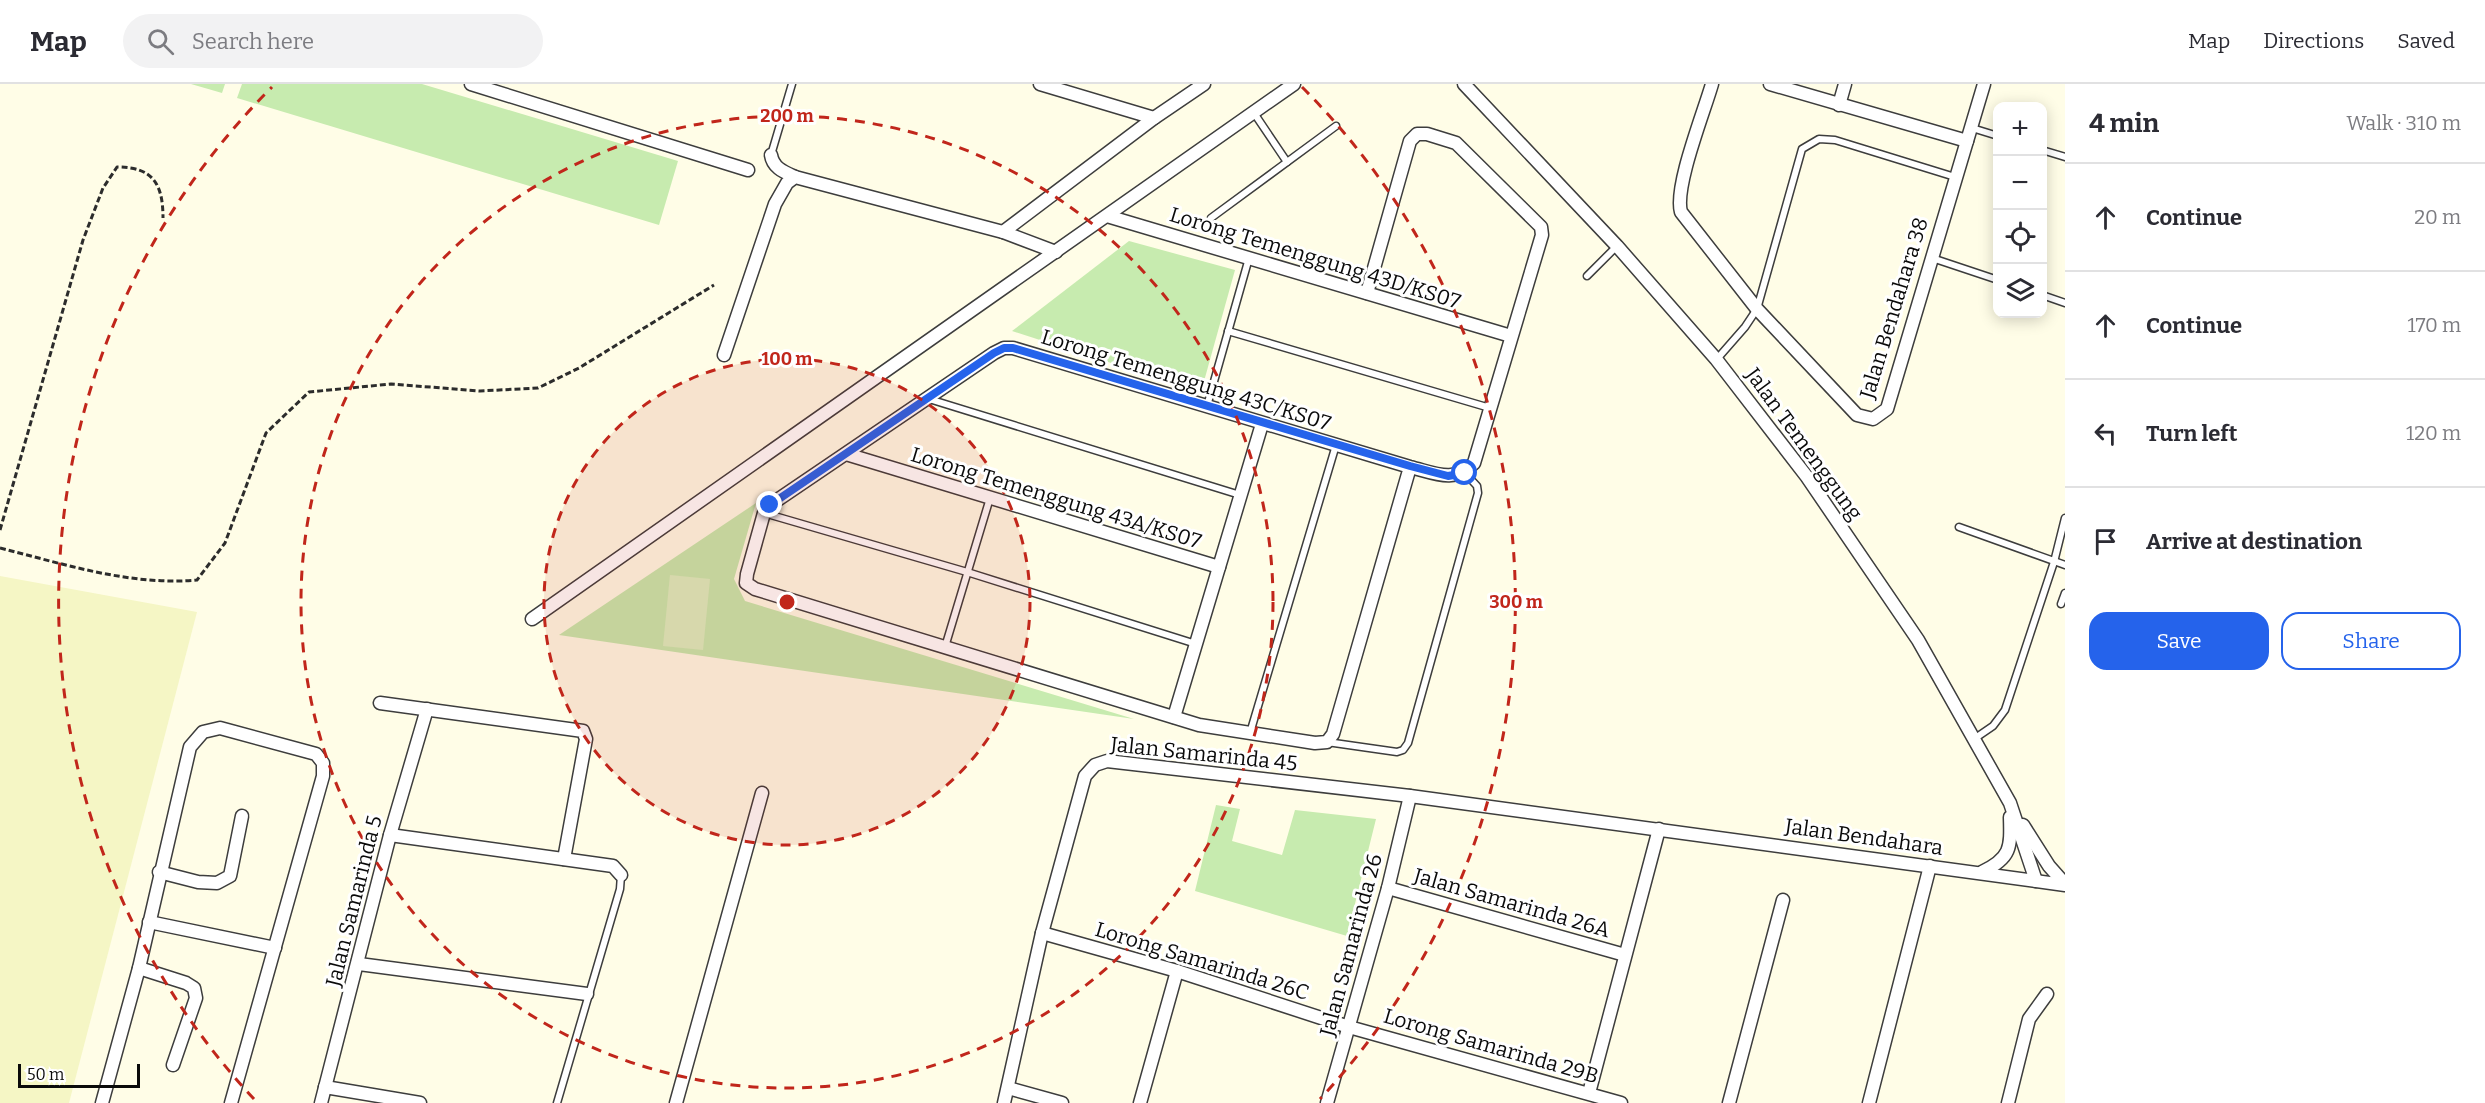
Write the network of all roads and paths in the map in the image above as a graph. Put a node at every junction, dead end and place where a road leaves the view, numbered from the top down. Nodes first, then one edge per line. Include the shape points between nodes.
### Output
1 (471, 84) edge
2 (792, 84) edge
3 (1040, 84) edge
4 (1204, 84) edge
5 (1294, 84) edge
6 (1464, 84) edge
7 (1712, 84) edge
8 (1770, 84) edge
9 (1845, 84) edge
10 (1984, 84) edge
11 (508, 89) edge
12 (1839, 105) junction
13 (1254, 113) junction
14 (1154, 118) junction
15 (1336, 126) dead end
16 (1972, 128) junction
17 (1993, 134) edge
18 (1967, 141) junction
19 (2047, 151) edge
20 (771, 154) joint
21 (2065, 157) edge
22 (1287, 162) junction
23 (748, 170) dead end
24 (795, 177) junction
25 (1956, 177) junction
26 (1107, 216) junction
27 (164, 218) dead end
28 (1211, 218) dead end
29 (1004, 232) junction
30 (1617, 246) junction
31 (1056, 252) junction
32 (1249, 258) junction
33 (1931, 258) junction
34 (1587, 276) dead end
35 (1993, 278) edge
36 (714, 285) dead end
37 (1367, 293) junction
38 (2047, 296) edge
39 (2065, 303) edge
40 (1757, 309) junction
41 (1228, 331) junction
42 (1511, 336) junction
43 (724, 355) dead end
44 (1716, 359) junction
45 (927, 399) junction
46 (1207, 406) junction
47 (1490, 408) junction
48 (1262, 424) junction
49 (1336, 445) junction
50 (846, 454) junction
51 (1410, 466) junction
52 (1465, 473) junction
53 (1241, 495) junction
54 (990, 498) junction
55 (764, 513) junction
56 (2065, 518) edge
57 (1959, 527) dead end
58 (0, 530) edge
59 (0, 548) edge
60 (2054, 562) junction
61 (2065, 565) edge
62 (1219, 567) junction
63 (967, 572) junction
64 (2065, 593) edge
65 (2061, 604) dead end
66 (532, 619) dead end
67 (1196, 644) junction
68 (944, 647) junction
69 (380, 703) dead end
70 (427, 709) junction
71 (1174, 717) junction
72 (1250, 733) junction
73 (1974, 740) junction
74 (1327, 742) junction
75 (762, 792) dead end
76 (1410, 796) junction
77 (2010, 803) junction
78 (242, 816) dead end
79 (1659, 829) junction
80 (390, 835) junction
81 (564, 859) junction
82 (1930, 866) junction
83 (159, 872) junction
84 (1981, 873) junction
85 (621, 875) joint
86 (2036, 881) junction
87 (2065, 884) edge
88 (1388, 888) junction
89 (1783, 900) dead end
90 (149, 922) junction
91 (1042, 933) junction
92 (275, 948) junction
93 (1625, 955) junction
94 (359, 964) junction
95 (139, 968) junction
96 (1177, 971) junction
97 (587, 994) junction
98 (2047, 994) dead end
99 (1349, 1027) junction
100 (173, 1065) dead end
101 (325, 1087) junction
102 (1008, 1088) junction
103 (1588, 1098) edge
104 (102, 1103) edge
105 (231, 1103) edge
106 (321, 1103) edge
107 (420, 1103) edge
108 (557, 1103) edge
109 (676, 1103) edge
110 (1004, 1103) edge
111 (1062, 1103) edge
112 (1140, 1103) edge
113 (1327, 1103) edge
114 (1621, 1103) edge
115 (1729, 1103) edge
116 (1869, 1103) edge
117 (2008, 1103) edge

1 - 11 street
2 - 20 lane
3 - 14 street
4 - 14 street
5 - 13 street
6 - 30 street, Jalan Temenggung
7 - 40 street, Jalan Bendahara 38 via 1678,202 1681,212
8 - 12 street
9 - 12 street
10 - 16 street, Jalan Bendahara 38
11 - 23 street
12 - 18 street
13 - 22 lane
13 - 26 street
14 - 29 street
15 - 22 lane
16 - 17 lane
16 - 18 street, Jalan Bendahara 38
18 - 25 street, Jalan Bendahara 38
19 - 21 lane
20 - 24 street via 772,162
22 - 28 lane
24 - 29 street
24 - 43 street via 775,204
25 - 33 street, Jalan Bendahara 38
25 - 40 lane via 1835,141 1819,139 1802,149
26 - 31 street
26 - 32 street, Lorong Temenggung 43D/KS07
27 - 58 path via 164,202 154,179 136,167 117,167 103,188 83,240
29 - 31 street
30 - 34 lane
30 - 44 street, Jalan Temenggung
31 - 66 street
32 - 37 street, Lorong Temenggung 43D/KS07
32 - 41 lane
33 - 35 lane
33 - 40 street, Jalan Bendahara 38 via 1887,410 1873,419 1857,415
36 - 59 path via 650,327 538,388 480,391 392,384 309,392 266,433 225,543 197,580 171,582 99,573
37 - 42 street, Lorong Temenggung 43D/KS07
37 - 42 street via 1410,141 1417,134 1427,134 1456,143 1541,227 1542,235
38 - 39 lane
40 - 44 lane
41 - 46 lane
41 - 47 lane
42 - 47 street
44 - 73 street, Jalan Temenggung via 1807,477 1911,630
45 - 46 street, Lorong Temenggung 43C/KS07 via 994,353 1013,348
45 - 50 street, Lorong Temenggung 43C/KS07
45 - 53 lane
46 - 48 street, Lorong Temenggung 43C/KS07
47 - 52 street via 1474,463
48 - 49 street, Lorong Temenggung 43C/KS07
48 - 53 street
49 - 51 street, Lorong Temenggung 43C/KS07
49 - 72 lane
50 - 54 street, Lorong Temenggung 43A/KS07
50 - 55 street, Lorong Temenggung 43C/KS07
51 - 52 street, Lorong Temenggung 43C/KS07 via 1448,476
51 - 74 street via 1333,734
52 - 74 lane via 1478,493 1408,743 1397,752
53 - 62 street
54 - 62 street, Lorong Temenggung 43A/KS07
54 - 63 lane
55 - 63 lane
55 - 68 street via 746,583
56 - 60 lane
57 - 60 lane
60 - 61 lane
60 - 73 lane via 2005,710 1993,726
62 - 67 street
63 - 67 lane
63 - 68 lane
64 - 65 lane
67 - 71 street
68 - 71 street
69 - 70 street
70 - 80 street, Jalan Samarinda 5
70 - 81 street via 583,731 586,739
71 - 72 street
72 - 74 street
73 - 77 street, Jalan Temenggung
75 - 109 street
76 - 79 street, Jalan Samarinda 45
76 - 88 street, Jalan Samarinda 26
76 - 91 street, Jalan Samarinda 45 via 1107,760 1095,765 1085,776
77 - 84 street via 2011,845 2000,861
77 - 86 street, Jalan Temenggung
77 - 87 street via 2049,866
78 - 83 street via 230,876 217,883 198,882
79 - 82 street, Jalan Bendahara
79 - 93 street
80 - 81 street
80 - 94 street, Jalan Samarinda 5
81 - 85 street via 613,866
82 - 84 street, Jalan Bendahara
82 - 116 street
83 - 90 street
83 - 92 street via 190,747 203,732 220,728 316,754 323,763 323,776
84 - 86 street, Jalan Bendahara
85 - 97 lane
86 - 87 street, Jalan Bendahara
88 - 93 street, Jalan Samarinda 26A
88 - 99 street, Jalan Samarinda 26
89 - 115 street
90 - 92 street
90 - 95 street
91 - 96 street, Lorong Samarinda 26C
91 - 102 street, Jalan Samarinda 45
92 - 105 street
93 - 103 street
94 - 97 street
94 - 101 street, Jalan Samarinda 5
95 - 100 street via 194,988 196,998
95 - 104 street
96 - 99 street, Lorong Samarinda 26C
96 - 112 street
97 - 108 lane
98 - 117 street via 2029,1019
99 - 103 street, Lorong Samarinda 29B
99 - 113 street, Jalan Samarinda 26
101 - 106 street, Jalan Samarinda 5
101 - 107 street
102 - 110 street, Jalan Samarinda 45
102 - 111 street
103 - 114 street, Lorong Samarinda 29B

